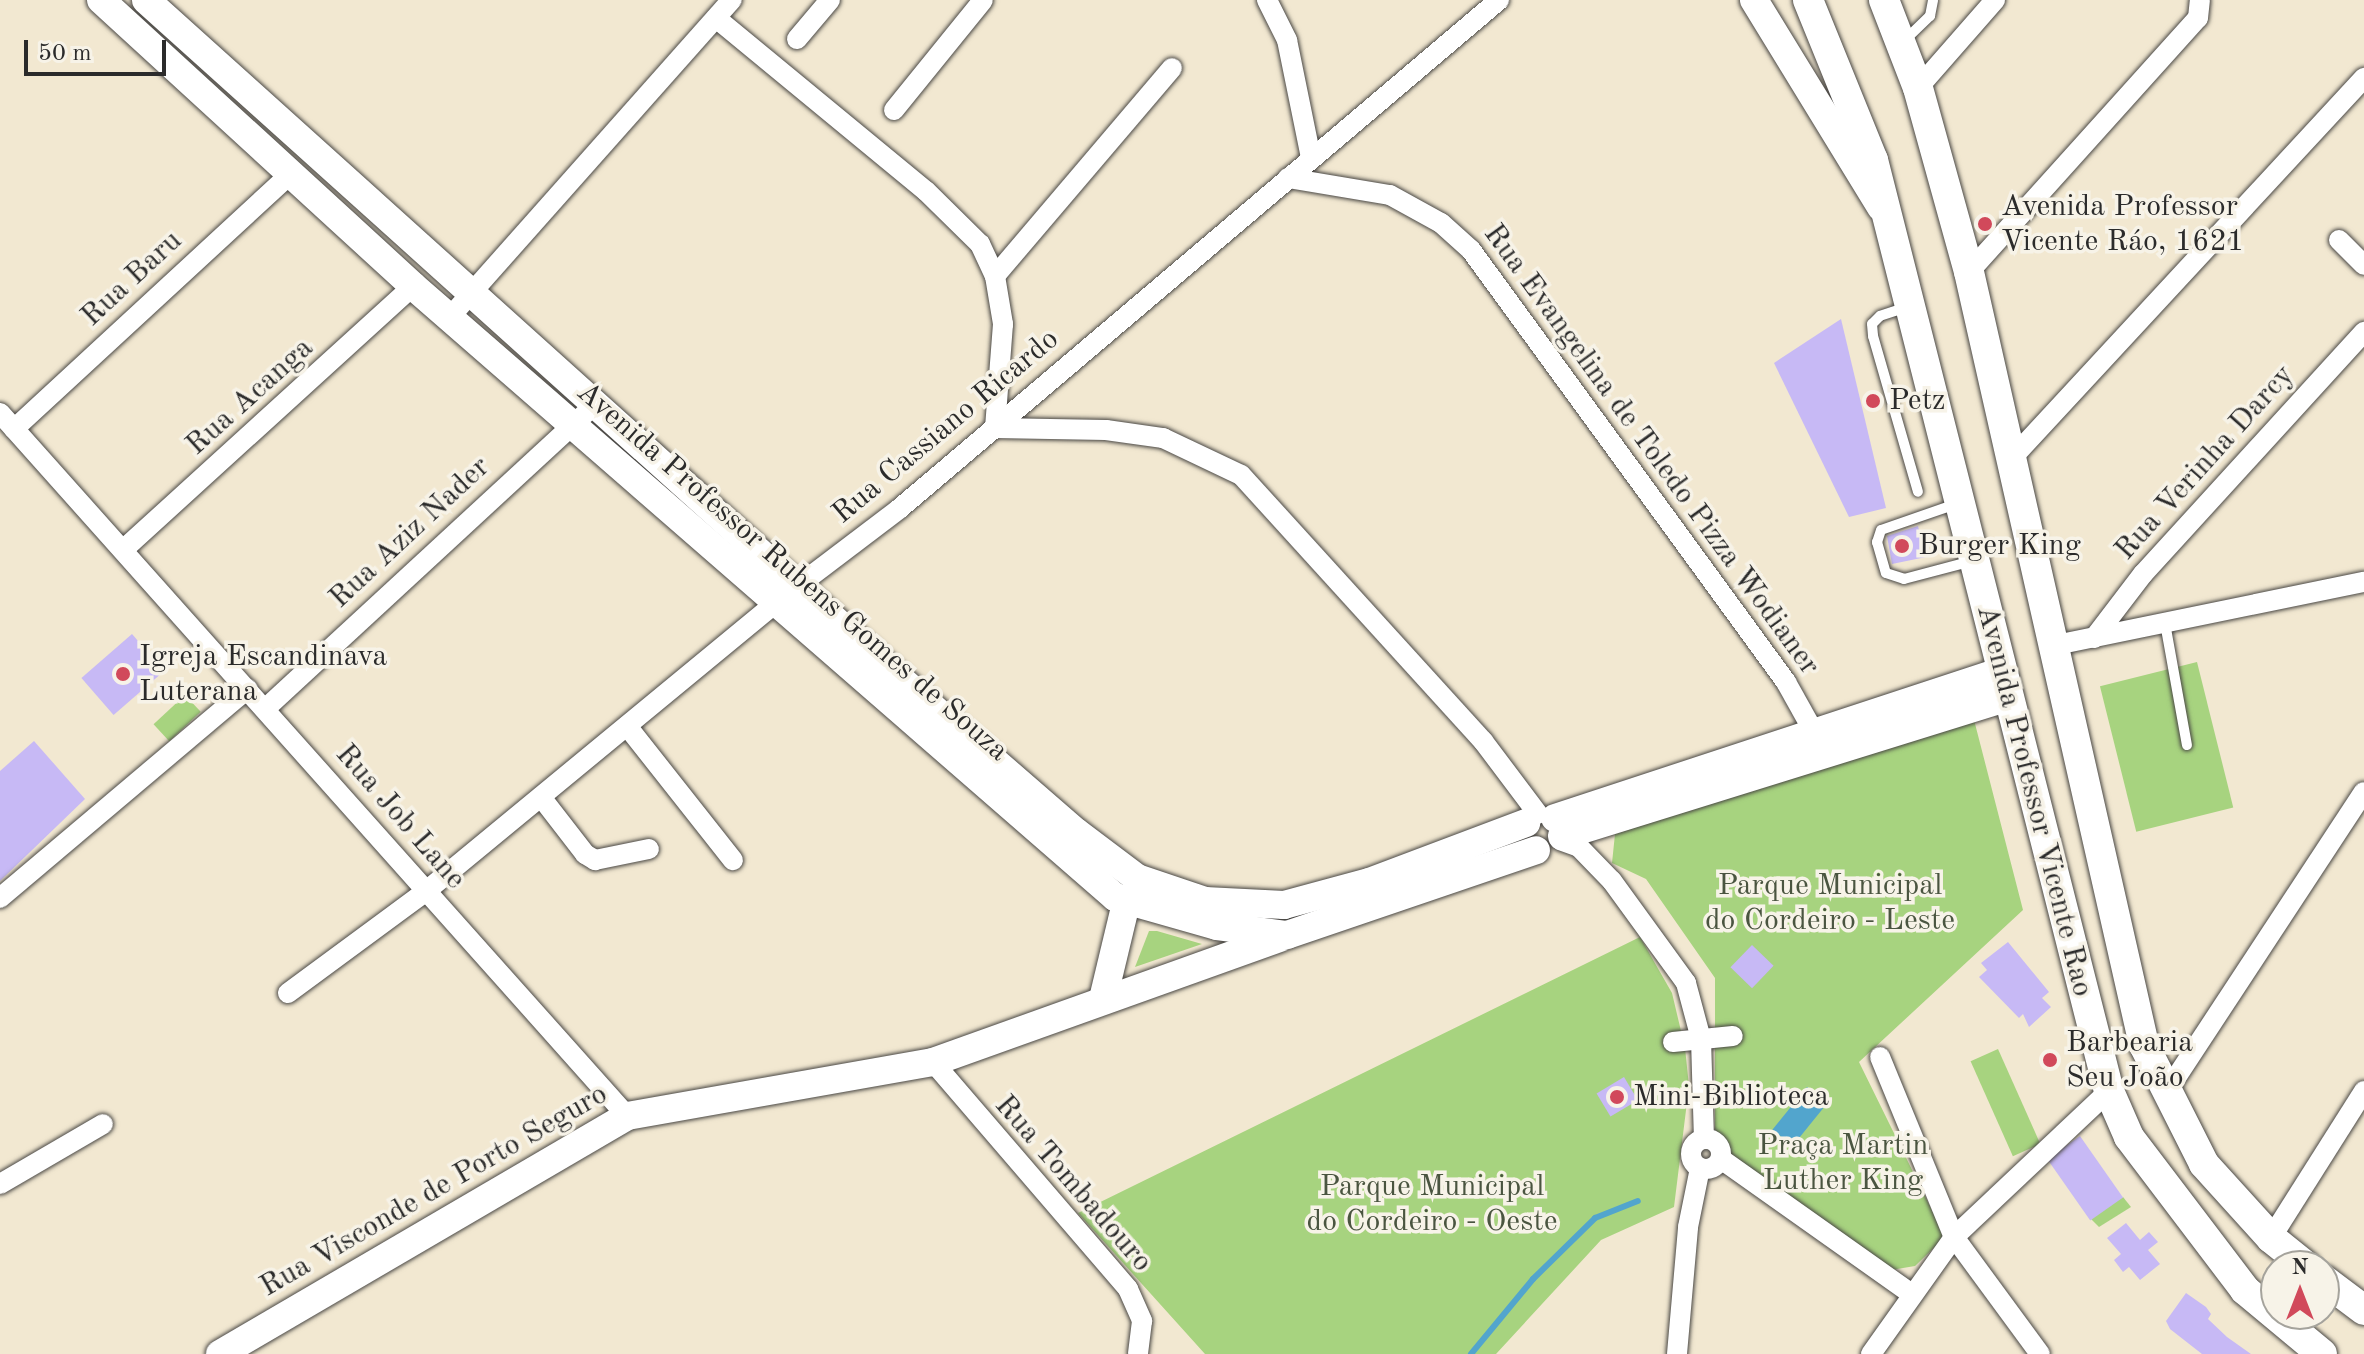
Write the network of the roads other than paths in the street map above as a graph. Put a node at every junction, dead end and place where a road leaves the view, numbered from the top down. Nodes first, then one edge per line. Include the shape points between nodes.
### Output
1 (101, 0) edge
2 (830, 0) edge
3 (983, 0) edge
4 (1267, 0) edge
5 (1499, 0) edge
6 (1754, 0) edge
7 (1808, 0) edge
8 (1884, 0) edge
9 (1933, 0) edge
10 (1995, 0) edge
11 (2200, 0) edge
12 (719, 7) edge
13 (154, 9) edge
14 (143, 37) junction
15 (797, 39) dead end
16 (1901, 44) junction
17 (1172, 68) dead end
18 (2364, 78) edge
19 (1918, 88) junction
20 (894, 110) dead end
21 (1311, 158) junction
22 (291, 173) junction
23 (1288, 178) junction
24 (1885, 213) junction
25 (2339, 240) dead end
26 (2364, 265) edge
27 (1969, 272) junction
28 (995, 276) junction
29 (413, 286) junction
30 (472, 290) junction
31 (1908, 306) junction
32 (451, 316) junction
33 (2364, 332) edge
34 (596, 403) junction
35 (0, 413) edge
36 (572, 424) junction
37 (995, 428) junction
38 (14, 429) junction
39 (2013, 457) junction
40 (1918, 492) dead end
41 (1958, 503) junction
42 (124, 549) junction
43 (1972, 561) junction
44 (2364, 582) edge
45 (799, 586) junction
46 (774, 604) junction
47 (2165, 623) junction
48 (2094, 638) junction
49 (2056, 645) junction
50 (2003, 685) junction
51 (247, 689) junction
52 (266, 708) junction
53 (627, 726) junction
54 (1815, 734) junction
55 (2187, 745) dead end
56 (2364, 792) edge
57 (541, 797) junction
58 (1546, 830) junction
59 (1066, 841) junction
60 (649, 849) dead end
61 (733, 860) dead end
62 (1097, 866) junction
63 (425, 892) junction
64 (0, 898) edge
65 (1126, 903) junction
66 (1287, 935) junction
67 (288, 993) dead end
68 (1103, 999) junction
69 (1733, 1036) dead end
70 (1701, 1039) junction
71 (1673, 1042) dead end
72 (1880, 1057) dead end
73 (933, 1062) junction
74 (2109, 1091) junction
75 (2364, 1091) edge
76 (2166, 1093) junction
77 (627, 1116) junction
78 (103, 1124) dead end
79 (1704, 1139) junction
80 (1721, 1159) junction
81 (1700, 1168) junction
82 (0, 1184) edge
83 (1954, 1237) junction
84 (2271, 1238) junction
85 (2286, 1250) edge
86 (2340, 1292) edge
87 (1912, 1294) junction
88 (2364, 1310) edge
89 (220, 1354) edge
90 (1138, 1354) edge
91 (1677, 1354) edge
92 (1871, 1354) edge
93 (2040, 1354) edge
94 (2322, 1354) edge

1 - 14 street, Avenida Professor Rubens Gomes de Souza
2 - 15 street
3 - 20 street
4 - 21 street via 1287,40
5 - 21 street, Rua Cassiano Ricardo
6 - 24 street
7 - 24 main road, Avenida Professor Vicente Rao via 1853,103
8 - 16 main road, Avenida Professor Vicente Rao
9 - 16 lane via 1930,16
10 - 19 street
11 - 27 street via 2198,18
12 - 28 street via 947,210 980,244
12 - 30 street
13 - 14 street
13 - 30 street, Avenida Professor Rubens Gomes de Souza
14 - 22 street, Avenida Professor Rubens Gomes de Souza
16 - 19 main road, Avenida Professor Vicente Rao
17 - 28 street
18 - 39 street
19 - 27 main road, Avenida Professor Vicente Rao
21 - 23 street, Rua Cassiano Ricardo
22 - 29 street, Avenida Professor Rubens Gomes de Souza
22 - 38 street, Rua Baru
23 - 37 street, Rua Cassiano Ricardo
23 - 54 street, Rua Evangelina de Toledo Pizza Wodianer via 1390,195 1441,223 1471,250 1786,682
24 - 31 main road, Avenida Professor Vicente Rao
25 - 26 street
27 - 39 main road, Avenida Professor Vicente Rao
28 - 37 street via 1003,324
29 - 32 street, Avenida Professor Rubens Gomes de Souza
29 - 42 street, Rua Acanga
30 - 32 street
30 - 34 street, Avenida Professor Rubens Gomes de Souza
31 - 40 lane via 1872,324
31 - 41 main road, Avenida Professor Vicente Rao
32 - 36 street, Avenida Professor Rubens Gomes de Souza
33 - 48 street, Rua Verinha Darcy via 2143,574
34 - 36 street, Rua Aziz Nader
34 - 45 street, Avenida Professor Rubens Gomes de Souza
35 - 38 street, Rua Job Lane
36 - 46 street, Avenida Professor Rubens Gomes de Souza
36 - 52 street, Rua Aziz Nader
37 - 45 street, Rua Cassiano Ricardo
37 - 58 street via 1106,430 1163,438 1241,475 1483,741
38 - 42 street, Rua Job Lane
39 - 49 main road, Avenida Professor Vicente Rao
41 - 43 main road, Avenida Professor Vicente Rao
41 - 43 lane via 1881,530 1877,542 1886,573 1894,580
42 - 51 street, Rua Job Lane
43 - 50 main road, Avenida Professor Vicente Rao
44 - 47 street
45 - 46 street, Rua Cassiano Ricardo
45 - 59 street, Avenida Professor Rubens Gomes de Souza
46 - 53 street, Rua Cassiano Ricardo
46 - 59 street, Avenida Professor Rubens Gomes de Souza
47 - 48 street
47 - 55 lane
48 - 49 street
49 - 76 main road, Avenida Professor Vicente Rao via 2144,1045
50 - 54 street, Avenida Professor Rubens Gomes de Souza
50 - 58 street, Avenida Professor Rubens Gomes de Souza
50 - 74 main road, Avenida Professor Vicente Rao
51 - 52 street, Rua Job Lane
51 - 64 street
52 - 63 street, Rua Job Lane
53 - 57 street, Rua Cassiano Ricardo
53 - 61 street
54 - 58 street, Avenida Professor Rubens Gomes de Souza
56 - 76 street
57 - 60 street via 595,860
57 - 63 street, Rua Cassiano Ricardo
58 - 62 street, Avenida Professor Rubens Gomes de Souza via 1284,905 1205,901
58 - 66 street, Avenida Professor Rubens Gomes de Souza
58 - 70 street via 1584,851 1667,951 1695,1007
59 - 62 street, Avenida Professor Rubens Gomes de Souza
62 - 65 street, Avenida Professor Rubens Gomes de Souza
63 - 67 street, Rua Cassiano Ricardo
63 - 77 street, Rua Job Lane
65 - 66 street, Avenida Professor Rubens Gomes de Souza via 1217,926
65 - 68 street
66 - 68 street, Rua Visconde de Porto Seguro
68 - 73 street, Rua Visconde de Porto Seguro
69 - 70 street
70 - 71 street
70 - 79 street
72 - 83 street
73 - 77 street, Rua Visconde de Porto Seguro
73 - 90 street, Rua Tombadouro via 1128,1289 1142,1321
74 - 83 street
74 - 94 main road, Avenida Professor Vicente Rao via 2129,1137 2245,1290
75 - 84 street
76 - 84 main road, Avenida Professor Vicente Rao via 2204,1164
77 - 89 street, Rua Visconde de Porto Seguro
78 - 82 street
79 - 80 street via 1718,1144
79 - 81 street via 1691,1152
80 - 81 street via 1710,1169
80 - 87 street
81 - 91 street via 1688,1227
83 - 87 street
83 - 93 street
84 - 85 main road, Avenida Professor Vicente Rao
86 - 88 main road
87 - 92 street

